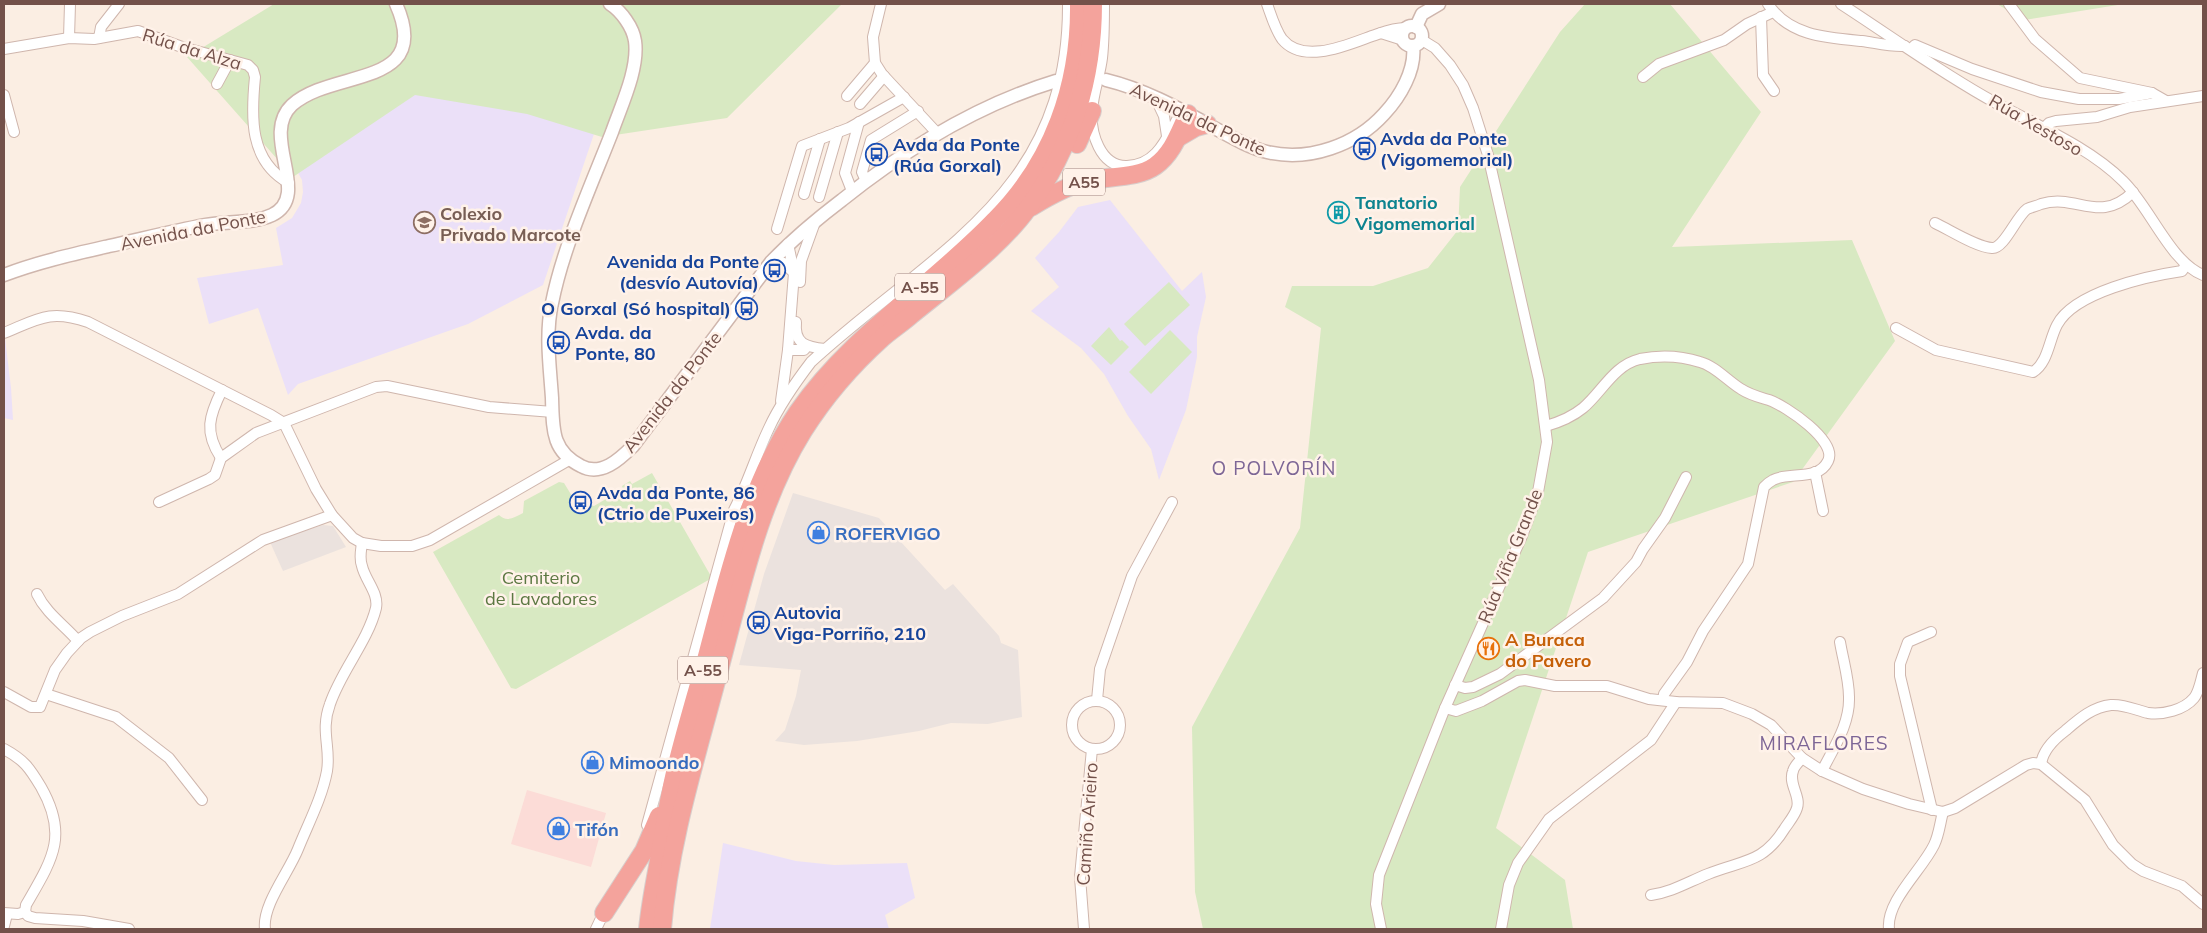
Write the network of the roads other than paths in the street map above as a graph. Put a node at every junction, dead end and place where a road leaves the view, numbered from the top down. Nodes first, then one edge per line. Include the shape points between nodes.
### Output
1 (70, 4) edge
2 (119, 4) edge
3 (396, 4) edge
4 (610, 4) edge
5 (880, 4) edge
6 (1068, 4) edge
7 (1079, 4) edge
8 (1093, 4) edge
9 (1104, 4) edge
10 (1267, 4) edge
11 (1438, 4) edge
12 (1841, 4) edge
13 (2009, 4) edge
14 (1770, 8) edge
15 (1762, 17) junction
16 (1412, 36) junction
17 (69, 38) junction
18 (99, 38) junction
19 (1908, 48) junction
20 (4, 49) edge
21 (230, 60) junction
22 (875, 63) junction
23 (884, 76) junction
24 (1644, 77) dead end
25 (1106, 80) dead end
26 (1056, 81) dead end
27 (217, 84) dead end
28 (1774, 91) dead end
29 (2152, 93) junction
30 (4, 96) edge
31 (847, 96) dead end
32 (904, 96) junction
33 (2203, 96) edge
34 (1155, 97) junction
35 (2166, 101) junction
36 (860, 104) dead end
37 (918, 111) junction
38 (1092, 111) junction
39 (1185, 112) junction
40 (858, 122) junction
41 (1207, 124) junction
42 (2044, 128) junction
43 (14, 132) dead end
44 (838, 132) junction
45 (937, 133) junction
46 (1173, 137) junction
47 (820, 139) junction
48 (866, 181) junction
49 (289, 183) junction
50 (852, 192) junction
51 (2133, 192) junction
52 (804, 194) dead end
53 (819, 197) dead end
54 (1047, 197) junction
55 (1028, 208) junction
56 (815, 221) junction
57 (1935, 223) dead end
58 (777, 229) dead end
59 (788, 244) junction
60 (802, 261) junction
61 (771, 262) junction
62 (2186, 265) junction
63 (794, 273) junction
64 (4, 275) edge
65 (2203, 275) edge
66 (1896, 328) dead end
67 (4, 334) edge
68 (807, 346) junction
69 (826, 349) junction
70 (788, 350) junction
71 (222, 390) junction
72 (780, 407) junction
73 (552, 412) junction
74 (284, 423) junction
75 (1546, 426) junction
76 (221, 458) junction
77 (569, 460) junction
78 (1815, 472) junction
79 (1686, 477) dead end
80 (748, 483) junction
81 (159, 502) dead end
82 (1172, 502) dead end
83 (1823, 510) dead end
84 (332, 515) junction
85 (362, 543) junction
86 (732, 562) junction
87 (37, 594) dead end
88 (1931, 632) dead end
89 (78, 641) junction
90 (1840, 642) dead end
91 (2203, 673) edge
92 (1455, 685) junction
93 (4, 692) edge
94 (46, 694) junction
95 (1097, 700) junction
96 (1662, 700) junction
97 (1676, 702) junction
98 (1445, 708) junction
99 (4, 749) edge
100 (1092, 749) junction
101 (1802, 758) junction
102 (2041, 764) junction
103 (1822, 770) junction
104 (673, 778) junction
105 (202, 800) dead end
106 (1938, 811) junction
107 (1651, 895) dead end
108 (2203, 904) edge
109 (25, 912) junction
110 (5, 914) edge
111 (600, 921) edge
112 (4, 926) edge
113 (129, 929) edge
114 (265, 929) edge
115 (648, 929) edge
116 (662, 929) edge
117 (1084, 929) edge
118 (1381, 929) edge
119 (1501, 929) edge
120 (1889, 929) edge

1 - 17 street
2 - 18 street via 101,27
3 - 49 street, Avenida da Ponte via 405,34 405,45 400,55 379,70 309,94 282,117 280,144
4 - 73 street via 628,24 635,40 635,56 628,89 564,259 551,304 548,340
5 - 22 street via 873,37
6 - 69 street via 1066,55 1058,90 1032,155 979,220
7 - 86 highway, A-55 via 1077,54 1072,81 1057,128 1030,177 996,220 876,324 813,392 797,413 769,464
8 - 55 highway, A-55 via 1091,53 1084,90 1071,130
9 - 38 street via 1102,57
10 - 16 street via 1283,40 1301,52 1338,47 1396,28
11 - 16 street via 1422,14
12 - 19 street, Rúa Xestoso
13 - 29 street via 2034,39 2080,78
14 - 15 street
14 - 19 street via 1780,19 1822,38
15 - 24 street via 1724,40 1659,64
15 - 28 street via 1763,75
16 - 41 street, Avenida da Ponte via 1413,60 1408,76 1389,108 1360,136 1334,148 1294,155 1267,152
16 - 75 street, Rúa Viña Grande via 1436,48 1463,85 1473,108 1504,218
17 - 18 street, Rúa da Alza
17 - 20 street, Rúa da Alza
18 - 21 street, Rúa da Alza via 138,31
19 - 29 street via 1919,46 1935,55 2041,92 2079,99
19 - 42 street, Rúa Xestoso via 1959,82
21 - 27 street
21 - 49 street, Rúa da Alza via 253,70 252,123 256,146 279,178
22 - 23 street
22 - 31 street
23 - 32 street
23 - 36 street
25 - 34 street, Avenida da Ponte via 1131,86
26 - 45 street, Avenida da Ponte via 1010,98
29 - 35 street
30 - 43 street
32 - 37 street
32 - 40 street
33 - 35 street
34 - 39 street, Avenida da Ponte
34 - 46 street
35 - 42 street via 2097,117 2056,121
37 - 45 street
37 - 48 street via 871,140 862,172
38 - 46 street via 1098,145 1103,155 1117,165 1133,166 1151,159
38 - 54 highway via 1075,150
39 - 41 street, Avenida da Ponte
39 - 46 highway, A55
40 - 44 street
40 - 50 street via 845,173
41 - 46 highway
42 - 51 street, Rúa Xestoso via 2109,169
44 - 47 street
44 - 53 street
45 - 48 street, Avenida da Ponte
46 - 54 highway, A55 via 1165,156 1149,169 1090,180
47 - 52 street
47 - 58 street via 802,146
48 - 50 street, Avenida da Ponte
49 - 64 street, Avenida da Ponte via 283,206 263,218 189,228 30,265
50 - 56 street, Avenida da Ponte
51 - 57 street via 2116,205 2106,208 2065,203 2045,203 2028,208 2000,245 1994,248
51 - 62 street, Rúa Xestoso
54 - 55 highway, A55
55 - 116 highway, A-55 via 986,252 857,362 820,405 786,460 759,529 692,773 677,832
56 - 59 street, Avenida da Ponte
56 - 60 street
59 - 60 street
59 - 61 street, Avenida da Ponte
59 - 63 street
60 - 68 street via 796,330 799,341
61 - 63 street via 784,263
61 - 77 street, Avenida da Ponte via 633,446 617,462 600,469 584,468
62 - 65 street, Rúa Xestoso
62 - 66 street via 2182,271 2135,280 2073,306 2056,325 2044,359 2033,372 1936,350
63 - 70 street
67 - 71 street via 44,316 74,318 88,322
68 - 69 street
68 - 70 street via 804,350
69 - 72 street via 811,362
70 - 72 street
71 - 74 street
71 - 76 street via 210,429 212,443
72 - 80 street via 768,429
73 - 74 street via 489,407 387,386 376,387
73 - 77 street via 554,432
74 - 76 street via 256,433
74 - 84 street
75 - 78 street via 1564,421 1584,408 1625,365 1640,360 1680,356 1703,362 1739,389 1778,404 1805,422 1830,451 1828,461
75 - 92 street, Rúa Viña Grande via 1545,458 1530,515
76 - 81 street via 215,475
77 - 85 street via 430,540 412,546
78 - 83 street
78 - 96 street via 1773,480 1764,487 1748,564
79 - 92 street via 1665,518 1636,562 1603,598 1500,674 1474,687
80 - 86 highway
80 - 111 street via 734,510 642,840
82 - 95 street via 1132,576 1100,669
84 - 85 street
84 - 89 street via 263,540 178,594 122,616
85 - 114 street via 360,560 376,599 376,608 330,704 325,724 328,756 322,787 294,859 269,906
86 - 104 highway, A-55
87 - 89 street via 48,612
88 - 106 street via 1908,642 1900,664 1900,676
89 - 94 street via 55,670
90 - 103 street via 1849,696 1847,715 1843,730
91 - 102 street via 2195,697 2178,709 2149,713 2119,705 2097,708 2054,740 2042,756
92 - 98 street, Rúa Viña Grande
93 - 94 street via 36,708 43,704
94 - 105 street via 116,717 169,758
95 - 100 street, Camiño Arieiro via 1081,705 1072,719 1078,742
95 - 100 street, Camiño Arieiro via 1111,706 1120,719 1120,727 1108,746
96 - 97 street
96 - 98 street via 1628,694 1607,686 1555,686 1518,680 1482,701 1456,711
97 - 101 street via 1723,703 1752,714 1771,725
97 - 119 street via 1651,740 1549,819 1518,863 1509,885
98 - 118 street, Rúa Viña Grande via 1379,875 1376,904
99 - 109 street via 29,766 50,804 56,826 54,851
100 - 117 street, Camiño Arieiro via 1080,877
101 - 103 street
101 - 107 street via 1793,771 1798,801 1796,810 1780,838 1766,852 1756,859 1715,871 1678,889
102 - 106 street via 2026,765 1955,808
102 - 108 street via 2085,800 2113,845 2132,864 2182,886
103 - 106 street via 1863,789
104 - 111 highway via 644,850
104 - 115 highway, A-55
106 - 120 street via 1935,844 1895,904 1889,917
109 - 110 street
109 - 113 street via 35,918 83,921
110 - 112 street

